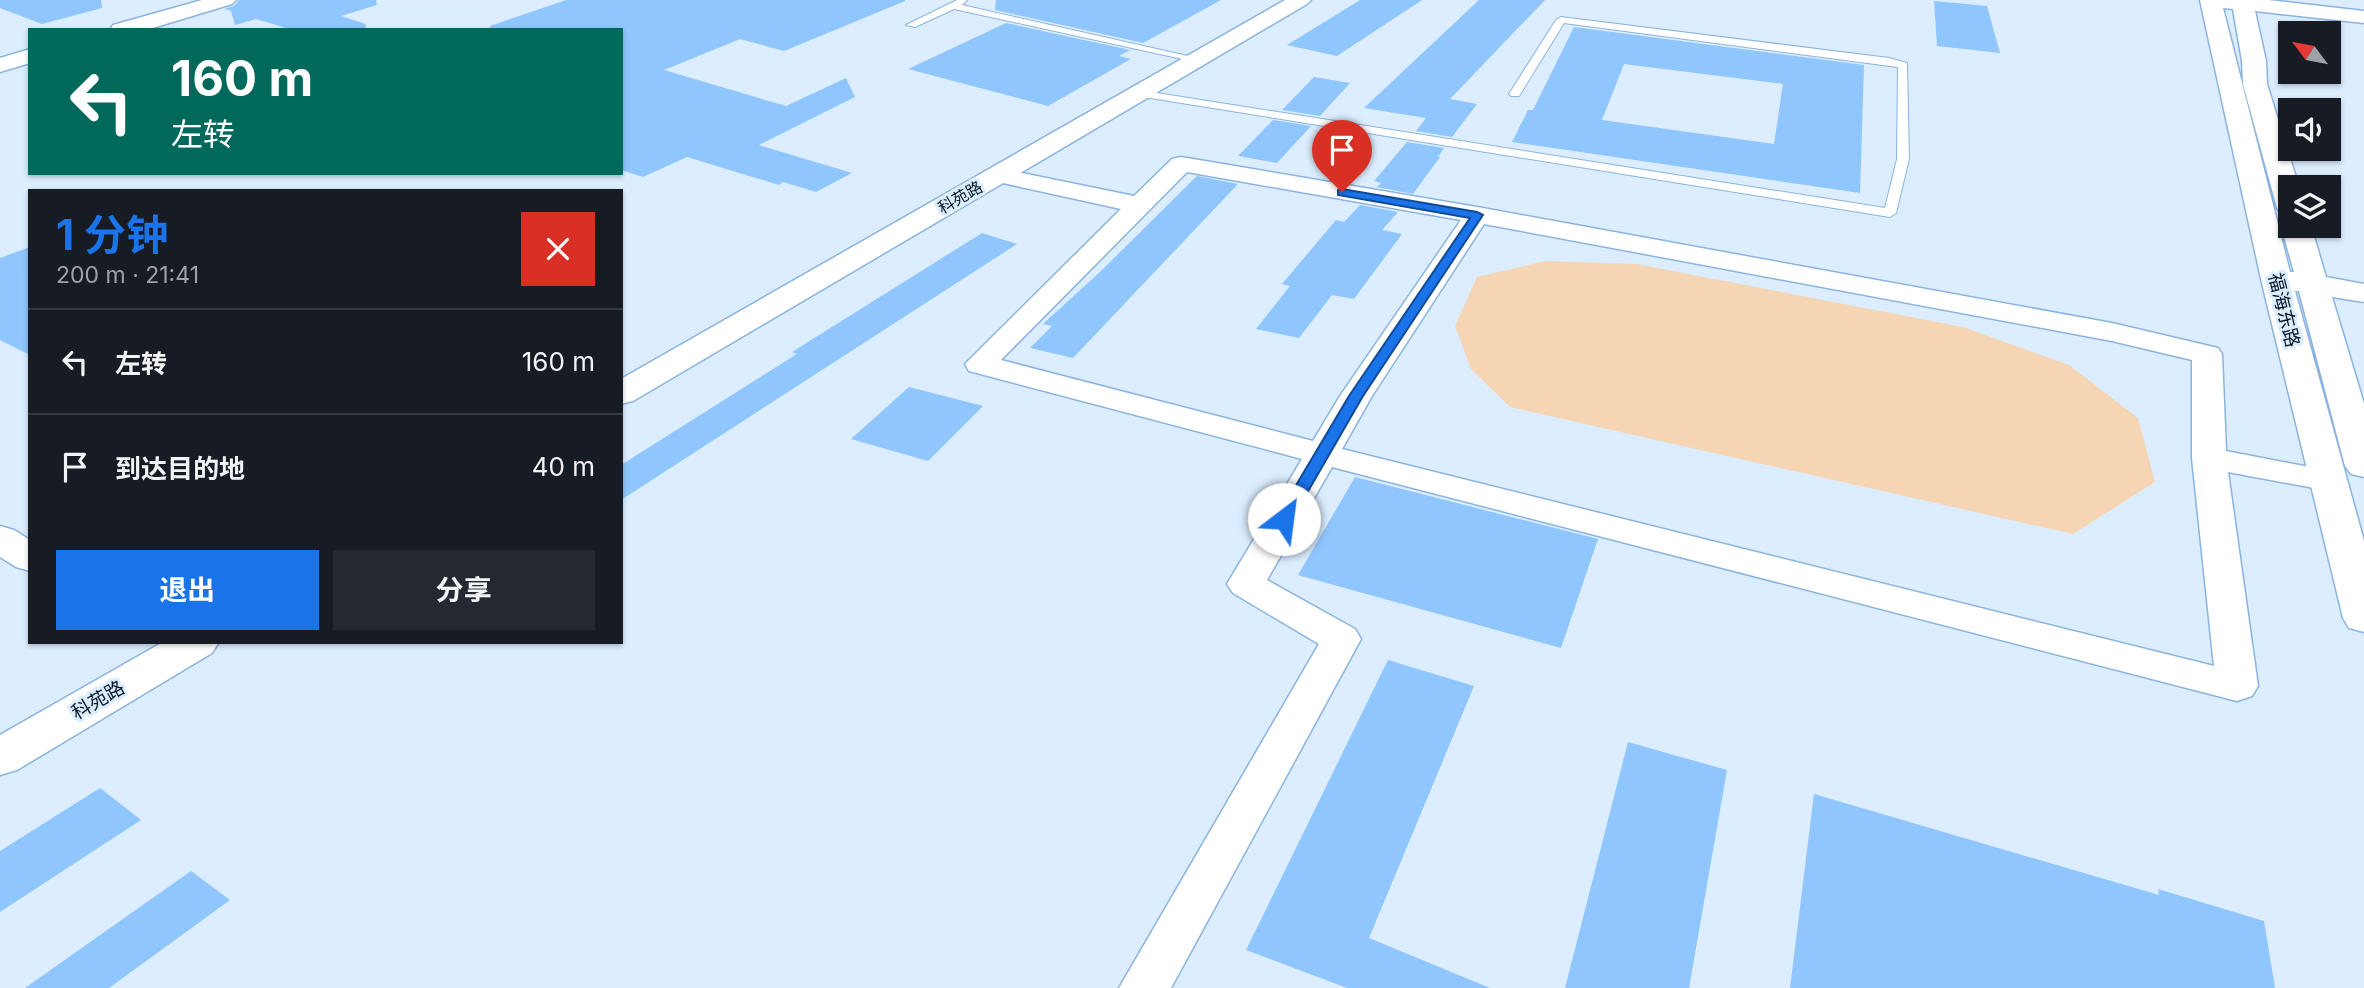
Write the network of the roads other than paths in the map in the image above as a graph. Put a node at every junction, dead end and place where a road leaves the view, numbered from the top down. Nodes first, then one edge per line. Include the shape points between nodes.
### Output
1 (225, 0) edge
2 (966, 0) edge
3 (1300, 0) edge
4 (2228, 5) edge
5 (954, 6) junction
6 (2364, 17) edge
7 (911, 25) dead end
8 (2364, 27) edge
9 (128, 28) edge
10 (28, 57) edge
11 (1196, 59) junction
12 (0, 65) edge
13 (1138, 93) junction
14 (1515, 94) dead end
15 (998, 175) junction
16 (2281, 175) edge
17 (1139, 205) junction
18 (1477, 215) junction
19 (2299, 238) edge
20 (2276, 279) junction
21 (2313, 285) junction
22 (2364, 293) edge
23 (623, 393) edge
24 (1322, 454) junction
25 (2209, 457) junction
26 (2364, 466) edge
27 (2330, 481) junction
28 (0, 539) edge
29 (28, 557) edge
30 (2364, 618) edge
31 (176, 647) edge
32 (0, 757) edge
33 (1144, 988) edge

1 - 9 street
2 - 5 lane
3 - 11 street, 科苑路
4 - 6 street
4 - 8 street
4 - 16 street
4 - 20 street, 福海东路 via 2221,52
5 - 7 lane
5 - 11 lane
10 - 12 street
11 - 13 street, 科苑路
13 - 14 lane via 1890,213 1903,159 1903,65 1561,20
13 - 15 street, 科苑路
15 - 17 street
15 - 23 street, 科苑路
17 - 18 street via 1181,164
17 - 24 street via 980,364
18 - 24 street
18 - 25 street via 2112,332 2207,354
19 - 21 street, 福海东路
20 - 21 street
20 - 27 street, 福海东路
21 - 22 street
21 - 26 street, 福海东路
24 - 25 street via 2236,686
24 - 33 street via 1247,584 1341,639
25 - 27 street
27 - 30 street, 福海东路
28 - 29 street
31 - 32 street, 科苑路

